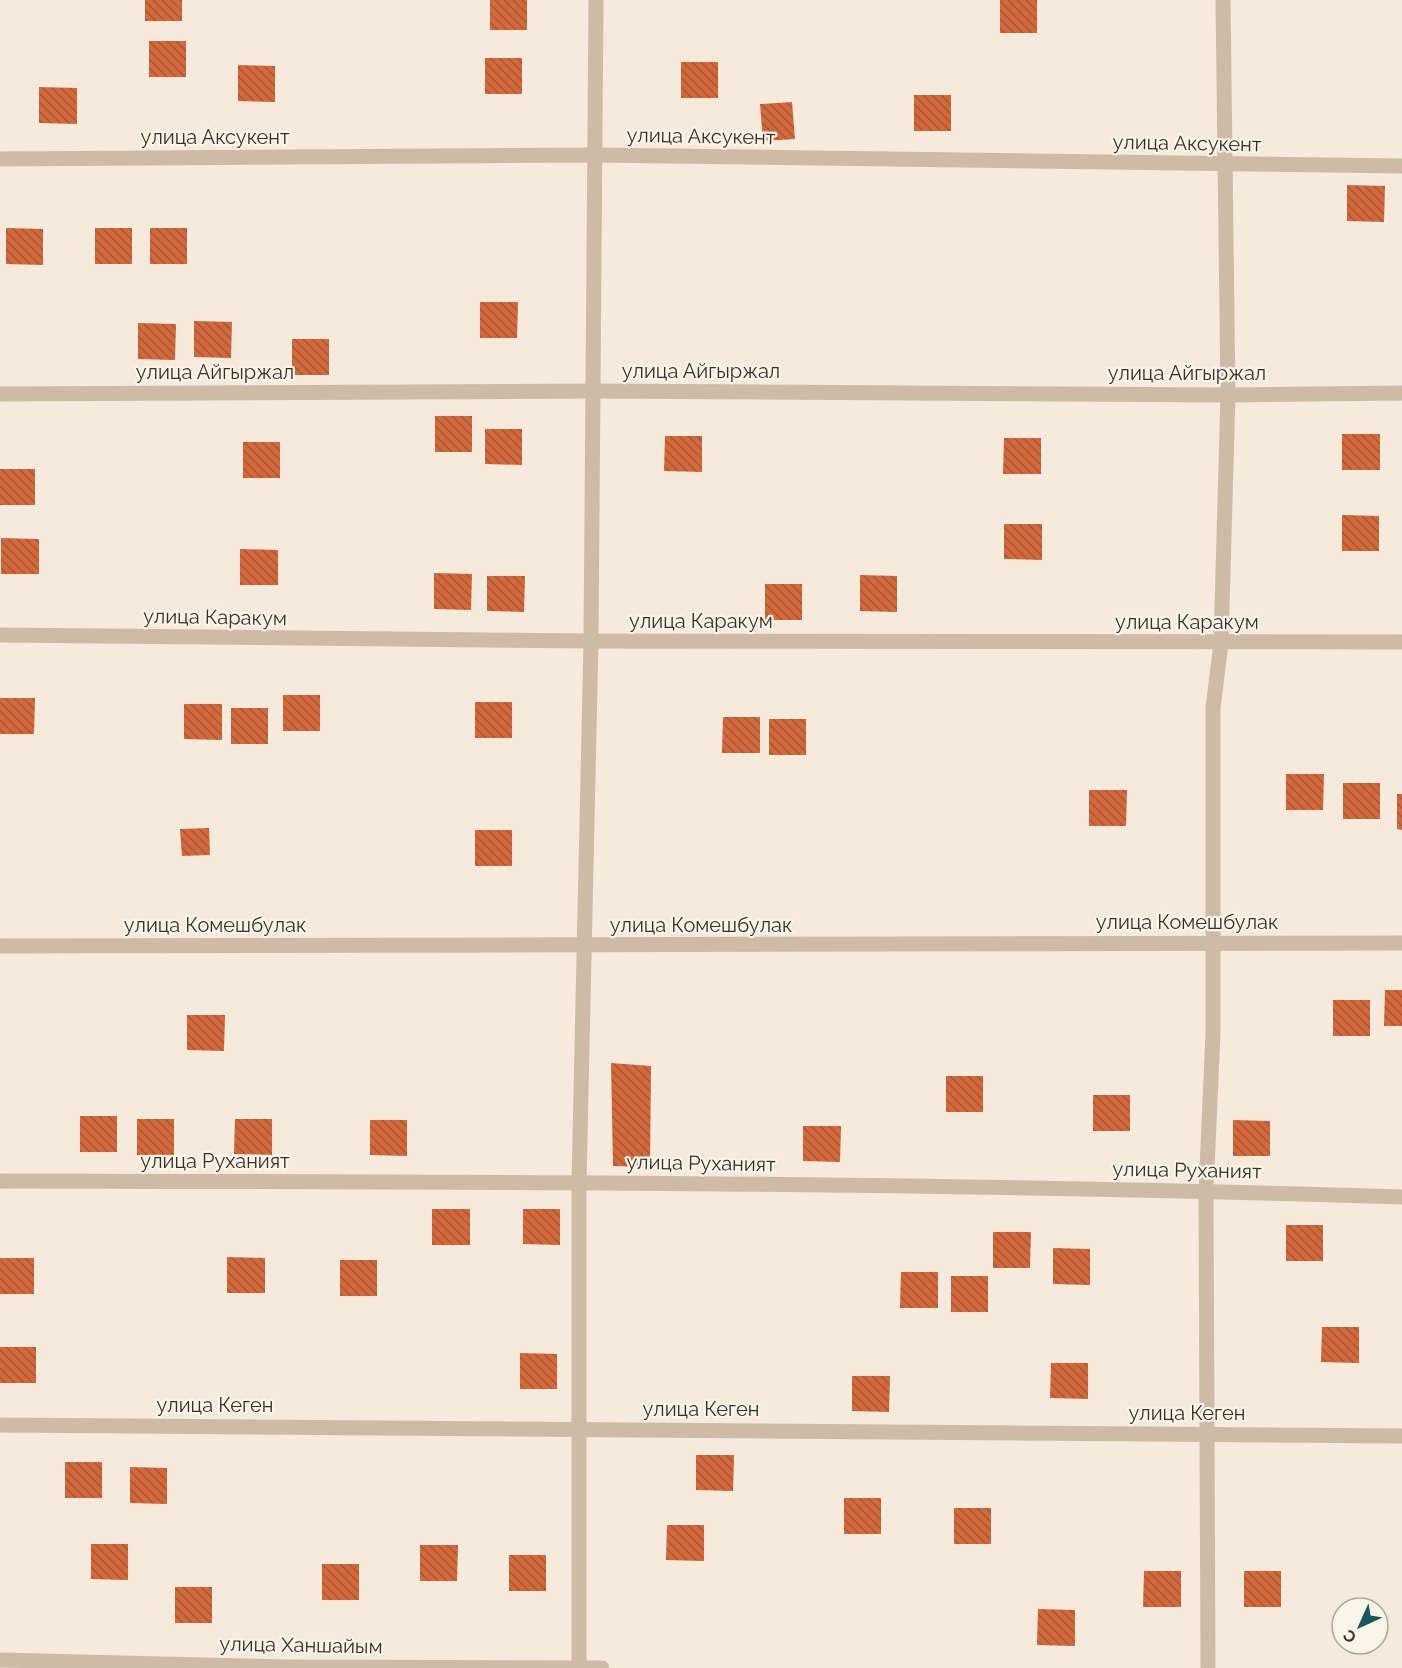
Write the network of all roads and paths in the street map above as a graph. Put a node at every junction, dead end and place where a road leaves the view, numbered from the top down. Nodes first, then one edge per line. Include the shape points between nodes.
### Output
1 (596, 0) edge
2 (1223, 0) edge
3 (594, 155) junction
4 (0, 159) edge
5 (1226, 165) junction
6 (1402, 166) edge
7 (593, 391) junction
8 (1402, 393) edge
9 (0, 394) edge
10 (1228, 395) junction
11 (0, 636) edge
12 (591, 641) junction
13 (1402, 642) edge
14 (1221, 643) junction
15 (1402, 942) edge
16 (1213, 943) junction
17 (0, 946) edge
18 (585, 946) junction
19 (0, 1181) edge
20 (579, 1183) junction
21 (1206, 1191) junction
22 (1402, 1197) edge
23 (0, 1425) edge
24 (578, 1429) junction
25 (1207, 1434) junction
26 (1402, 1436) edge
27 (0, 1660) edge
28 (579, 1668) edge
29 (602, 1668) edge
30 (1208, 1668) edge

1 - 3 street
2 - 5 street
3 - 4 street, улица Аксукент
3 - 5 street, улица Аксукент
3 - 7 street
5 - 6 street, улица Аксукент
5 - 10 street
7 - 9 street, улица Айгыржал
7 - 10 street, улица Айгыржал
7 - 12 street
8 - 10 street, улица Айгыржал
10 - 14 street
11 - 12 street, улица Каракум
12 - 14 street, улица Каракум
12 - 18 street
13 - 14 street, улица Каракум
14 - 16 street via 1213,708
15 - 16 street, улица Комешбулак
16 - 18 street, улица Комешбулак
16 - 21 street
17 - 18 street, улица Комешбулак
18 - 20 street
19 - 20 street, улица Руханият
20 - 21 street, улица Руханият
20 - 24 street
21 - 22 street, улица Руханият
21 - 25 street
23 - 24 street, улица Кеген
24 - 25 street, улица Кеген
24 - 28 street
25 - 26 street, улица Кеген
25 - 30 street
27 - 28 street, улица Ханшайым
28 - 29 street, улица Ханшайым

